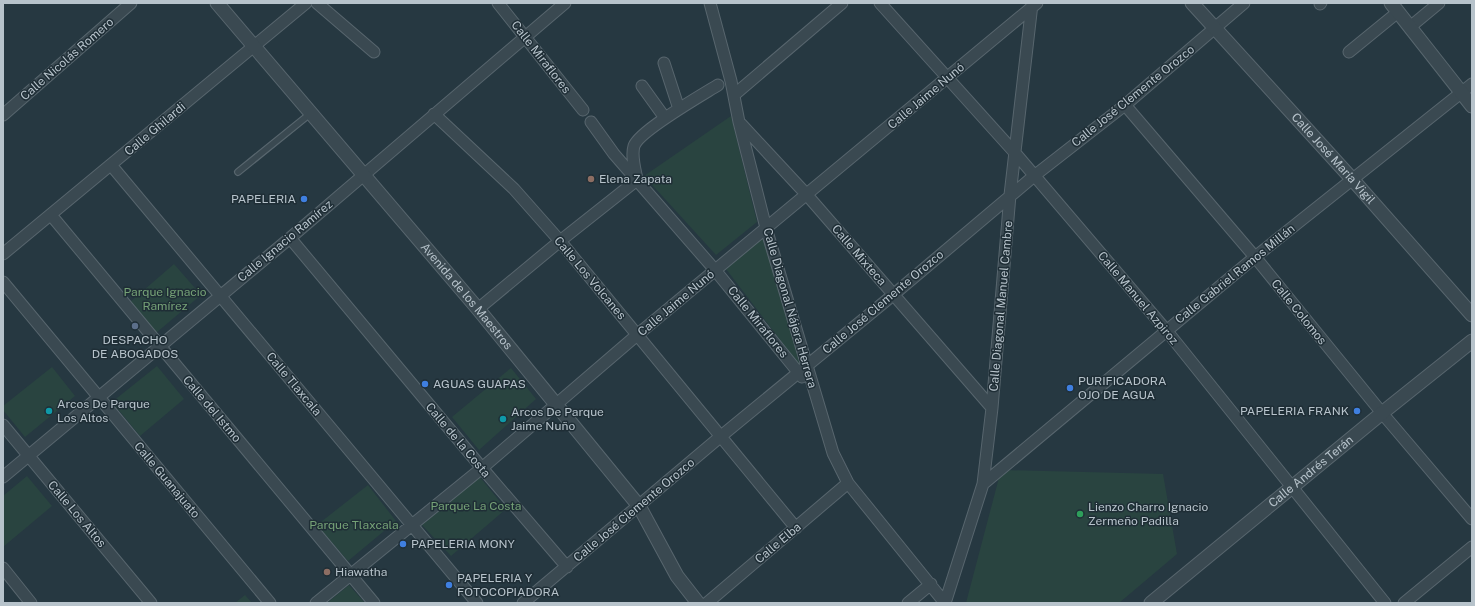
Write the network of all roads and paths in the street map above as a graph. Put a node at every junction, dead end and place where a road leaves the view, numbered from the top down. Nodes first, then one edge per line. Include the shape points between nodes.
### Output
1 (131, 3) edge
2 (217, 3) edge
3 (306, 3) edge
4 (317, 3) edge
5 (498, 3) edge
6 (565, 3) edge
7 (710, 3) edge
8 (842, 3) edge
9 (880, 3) edge
10 (1192, 3) edge
11 (1244, 3) edge
12 (1439, 3) edge
13 (1034, 5) edge
14 (1394, 8) edge
15 (1410, 27) junction
16 (1214, 28) junction
17 (525, 36) junction
18 (254, 47) junction
19 (374, 52) dead end
20 (1350, 52) dead end
21 (664, 63) dead end
22 (947, 78) junction
23 (1472, 84) edge
24 (718, 85) dead end
25 (642, 86) dead end
26 (1462, 93) junction
27 (734, 95) junction
28 (1125, 105) junction
29 (1472, 106) edge
30 (680, 109) junction
31 (583, 110) dead end
32 (311, 113) junction
33 (434, 114) junction
34 (3, 115) edge
35 (665, 118) junction
36 (591, 122) dead end
37 (739, 122) junction
38 (1016, 154) junction
39 (111, 165) junction
40 (238, 172) dead end
41 (364, 175) junction
42 (1034, 176) junction
43 (637, 180) junction
44 (1353, 180) junction
45 (807, 195) junction
46 (1010, 195) junction
47 (51, 215) junction
48 (766, 228) junction
49 (290, 238) junction
50 (560, 241) junction
51 (3, 254) edge
52 (1255, 257) junction
53 (716, 270) junction
54 (3, 282) edge
55 (893, 295) junction
56 (220, 296) junction
57 (478, 309) junction
58 (1472, 315) edge
59 (1166, 330) junction
60 (637, 335) junction
61 (1472, 341) edge
62 (160, 346) junction
63 (808, 365) junction
64 (798, 372) junction
65 (815, 393) junction
66 (99, 397) junction
67 (556, 403) junction
68 (992, 408) junction
69 (1382, 413) junction
70 (3, 425) edge
71 (720, 437) junction
72 (28, 456) junction
73 (482, 468) junction
74 (3, 477) edge
75 (848, 483) junction
76 (983, 484) junction
77 (1293, 488) junction
78 (640, 506) junction
79 (1472, 520) edge
80 (411, 526) junction
81 (796, 528) junction
82 (1472, 547) edge
83 (566, 567) junction
84 (3, 568) edge
85 (350, 575) junction
86 (931, 584) junction
87 (31, 603) edge
88 (151, 603) edge
89 (270, 603) edge
90 (316, 603) edge
91 (374, 603) edge
92 (477, 603) edge
93 (523, 603) edge
94 (698, 603) edge
95 (707, 603) edge
96 (908, 603) edge
97 (945, 603) edge
98 (1151, 603) edge
99 (1385, 603) edge
100 (1404, 603) edge

1 - 34 street, Calle Nicolás Romero
2 - 18 street, Avenida de los Maestros
3 - 18 street, Calle Ghilardi
4 - 19 street
5 - 17 street, Calle Miraflores
6 - 17 street, Calle Ignacio Ramírez
7 - 27 street, Calle Diagonal Nájera Herrera
8 - 27 street
9 - 22 street, Calle Manuel Azpiroz
10 - 16 street, Calle José María Vigil
11 - 16 street, Calle José Clemente Orozco
12 - 15 street
13 - 22 street, Calle Jaime Nunó
13 - 38 street, Calle Diagonal Manuel Cambre
14 - 15 street
14 - 20 street
15 - 26 street
16 - 28 street, Calle José Clemente Orozco
16 - 44 street, Calle José María Vigil
17 - 31 street, Calle Miraflores
17 - 33 street, Calle Ignacio Ramírez
18 - 32 street, Avenida de los Maestros
18 - 39 street, Calle Ghilardi
21 - 30 street
22 - 38 street, Calle Manuel Azpiroz
22 - 45 street, Calle Jaime Nunó
23 - 26 street, Calle Gabriel Ramos Millán
24 - 30 street
25 - 35 street
26 - 29 street
26 - 44 street, Calle Gabriel Ramos Millán
27 - 37 street, Calle Diagonal Nájera Herrera
28 - 42 street, Calle José Clemente Orozco
28 - 52 street, Calle Colomos
30 - 35 street
32 - 40 lane
32 - 41 street, Avenida de los Maestros
33 - 41 street, Calle Ignacio Ramírez
33 - 50 street, Calle Los Volcanes via 514,189
35 - 43 street via 634,144
36 - 43 street, Calle Miraflores
37 - 45 street, Calle Mixteca
37 - 48 street, Calle Diagonal Nájera Herrera
38 - 42 street, Calle Manuel Azpiroz
38 - 46 street, Calle Diagonal Manuel Cambre
39 - 47 street, Calle Ghilardi
39 - 56 street, Calle Tlaxcala
41 - 49 street, Calle Ignacio Ramírez
41 - 57 street, Avenida de los Maestros
42 - 46 street, Calle José Clemente Orozco
42 - 59 street, Calle Manuel Azpiroz
43 - 50 street
43 - 53 street, Calle Miraflores
44 - 52 street, Calle Gabriel Ramos Millán
44 - 58 street, Calle José María Vigil
45 - 48 street, Calle Jaime Nunó
45 - 55 street, Calle Mixteca
46 - 55 street, Calle José Clemente Orozco
46 - 68 street, Calle Diagonal Manuel Cambre
47 - 51 street, Calle Ghilardi
47 - 62 street, Calle del Istmo
48 - 53 street, Calle Jaime Nunó
48 - 63 street, Calle Diagonal Nájera Herrera
49 - 56 street, Calle Ignacio Ramírez
49 - 73 street, Calle de la Costa
50 - 57 street
50 - 60 street, Calle Los Volcanes
52 - 59 street, Calle Gabriel Ramos Millán
52 - 69 street, Calle Colomos
53 - 60 street, Calle Jaime Nunó
53 - 64 street, Calle Miraflores
54 - 66 street, Calle Guanajuato
55 - 63 street, Calle José Clemente Orozco
55 - 68 street, Calle Mixteca
56 - 62 street, Calle Ignacio Ramírez
56 - 80 street, Calle Tlaxcala
57 - 67 street, Avenida de los Maestros
59 - 76 street, Calle Gabriel Ramos Millán
59 - 77 street, Calle Manuel Azpiroz
60 - 67 street, Calle Jaime Nunó
60 - 71 street, Calle Los Volcanes
61 - 69 street, Calle Andrés Terán
62 - 66 street, Calle Ignacio Ramírez
62 - 85 street, Calle del Istmo
63 - 64 street, Calle José Clemente Orozco
63 - 65 street, Calle Diagonal Nájera Herrera
64 - 65 street, Calle Miraflores
64 - 71 street, Calle José Clemente Orozco
65 - 75 street, Calle Diagonal Nájera Herrera via 833,453
66 - 72 street, Calle Ignacio Ramírez
66 - 89 street, Calle Guanajuato
67 - 73 street, Calle Jaime Nunó
67 - 78 street, Avenida de los Maestros
68 - 76 street, Calle Diagonal Manuel Cambre
69 - 77 street, Calle Andrés Terán
69 - 79 street, Calle Colomos
70 - 72 street, Calle Los Altos
71 - 78 street, Calle José Clemente Orozco
71 - 81 street, Calle Los Volcanes
72 - 74 street, Calle Ignacio Ramírez
72 - 88 street, Calle Los Altos
73 - 80 street, Calle Jaime Nunó
73 - 83 street, Calle de la Costa
75 - 81 street, Calle Elba
75 - 86 street, Calle Diagonal Nájera Herrera
76 - 97 street, Calle Diagonal Manuel Cambre
77 - 98 street, Calle Andrés Terán
77 - 99 street, Calle Manuel Azpiroz
78 - 83 street, Calle José Clemente Orozco
78 - 94 street, Avenida de los Maestros via 677,576
80 - 85 street, Calle Jaime Nunó
80 - 92 street, Calle Tlaxcala
81 - 95 street, Calle Elba
82 - 100 street
83 - 93 street, Calle José Clemente Orozco
84 - 87 street
85 - 90 street, Calle Jaime Nunó
85 - 91 street, Calle del Istmo
86 - 96 street
86 - 97 street, Calle Diagonal Nájera Herrera

